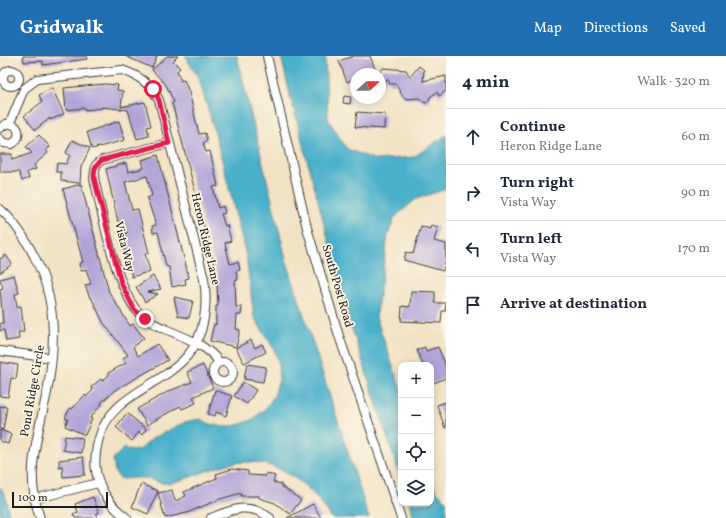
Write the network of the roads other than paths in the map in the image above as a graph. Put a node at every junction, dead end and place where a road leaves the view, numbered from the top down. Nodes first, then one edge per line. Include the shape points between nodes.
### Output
1 (267, 56) edge
2 (17, 82) dead end
3 (24, 89) junction
4 (10, 123) junction
5 (0, 128) edge
6 (0, 139) edge
7 (169, 143) junction
8 (0, 209) edge
9 (195, 343) junction
10 (0, 351) edge
11 (52, 358) junction
12 (219, 362) dead end
13 (98, 483) junction
14 (34, 499) junction
15 (40, 518) edge
16 (127, 518) edge
17 (211, 518) edge
18 (270, 518) edge
19 (401, 518) edge

1 - 19 street, South Post Road via 307,228 339,336
2 - 3 street
3 - 4 street
3 - 7 street, Heron Ridge Lane via 37,79 105,70 122,70 135,74 153,89 159,100
4 - 5 street
4 - 6 street via 17,127 18,138 12,144
7 - 9 street, Heron Ridge Lane via 206,292 202,325
7 - 9 street, Vista Way via 102,160 96,165 94,178 121,283 134,309 145,319
8 - 11 street, Pond Ridge Circle via 22,233 39,264 48,290 52,318
9 - 12 street, Vista Way via 214,355
9 - 13 street, Heron Ridge Lane via 189,354 163,378 124,400 105,421 95,452
10 - 11 street
11 - 14 street, Pond Ridge Circle via 32,459
13 - 14 street
13 - 16 street, Heron Ridge Lane via 112,505
14 - 15 street, Pond Ridge Circle
17 - 18 street via 237,508 258,511

